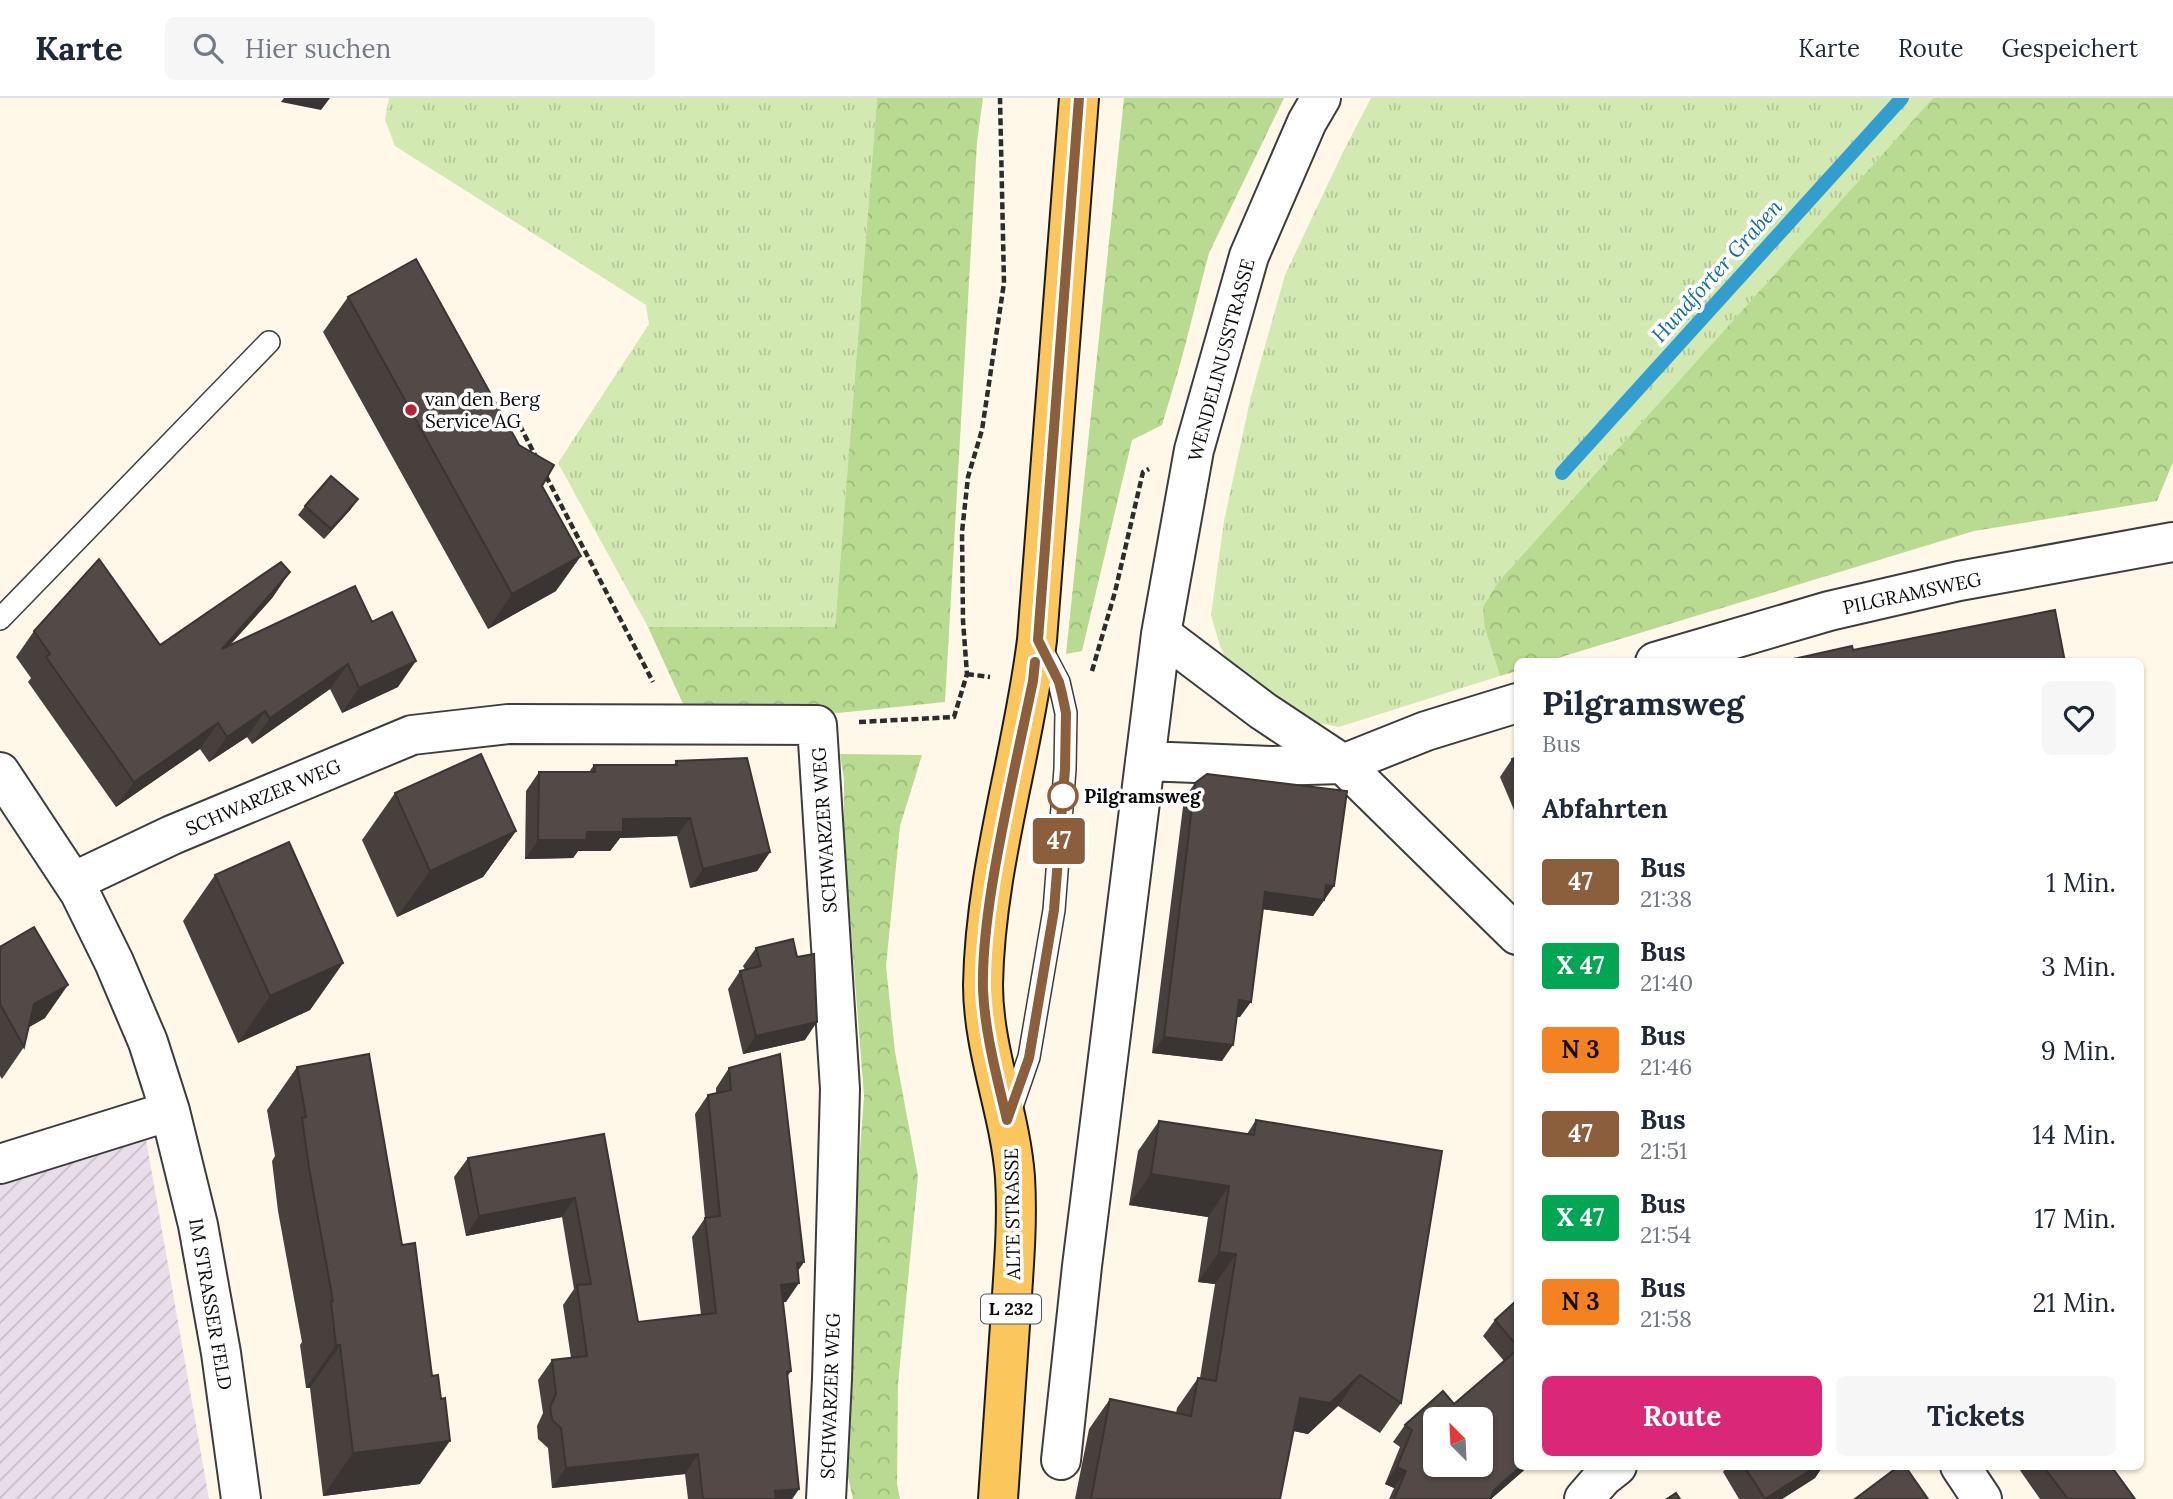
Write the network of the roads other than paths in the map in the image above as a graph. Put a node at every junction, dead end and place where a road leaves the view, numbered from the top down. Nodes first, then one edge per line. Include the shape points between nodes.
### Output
1 (1079, 98) edge
2 (1321, 98) edge
3 (269, 342) dead end
4 (2173, 542) edge
5 (0, 620) edge
6 (1161, 634) junction
7 (1038, 640) junction
8 (1669, 658) edge
9 (1514, 704) edge
10 (1145, 761) junction
11 (1343, 764) junction
12 (0, 772) edge
13 (74, 882) junction
14 (1514, 932) edge
15 (170, 1111) junction
16 (1007, 1120) junction
17 (0, 1164) edge
18 (1061, 1460) dead end
19 (1612, 1470) edge
20 (1962, 1470) edge
21 (241, 1499) edge
22 (826, 1499) edge
23 (998, 1499) edge
24 (1584, 1499) edge
25 (1982, 1499) edge

1 - 7 main road, ALTE STRASSE / L 232
2 - 6 street, WENDELINUSSTRASSE via 1249,256 1195,450
3 - 5 lane
4 - 8 street, PILGRAMSWEG via 1959,581 1829,611
6 - 10 street
6 - 11 street
7 - 16 main road, ALTE STRASSE / L 232 via 1000,838 984,953 986,1024
7 - 16 lane via 1059,682 1066,713 1065,769 1054,910 1029,1058
9 - 11 street via 1426,731
10 - 11 street
10 - 18 street
11 - 14 street
12 - 13 street, IM STRASSER FELD
13 - 15 street, IM STRASSER FELD via 148,1042
13 - 22 street, SCHWARZER WEG via 172,835 412,735 508,724 817,725 840,1089
15 - 17 street
15 - 21 street, IM STRASSER FELD via 198,1225
16 - 23 main road, ALTE STRASSE / L 232 via 1013,1147 1016,1244
19 - 24 street
20 - 25 street

